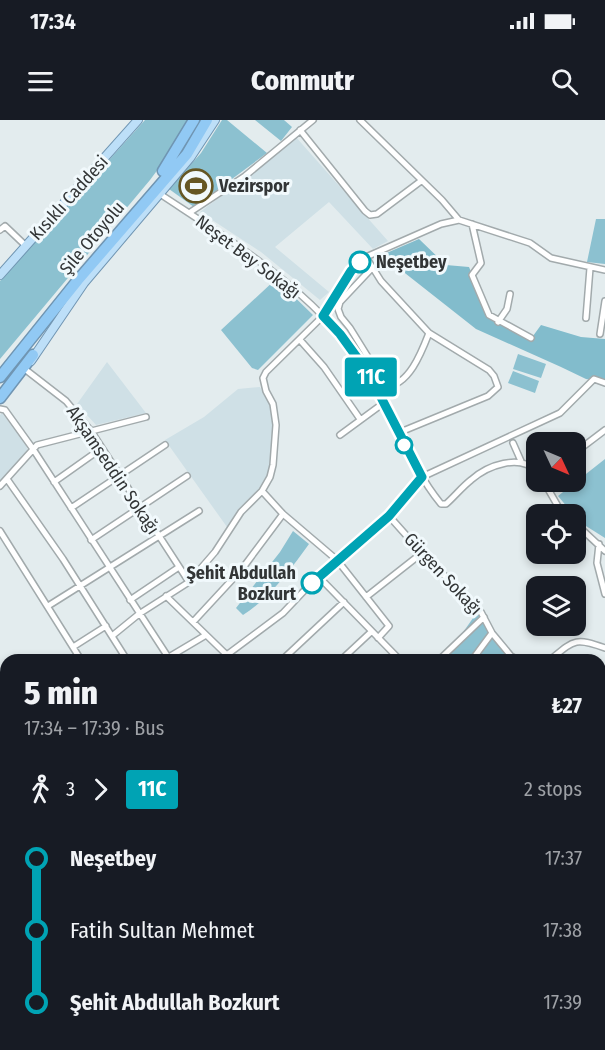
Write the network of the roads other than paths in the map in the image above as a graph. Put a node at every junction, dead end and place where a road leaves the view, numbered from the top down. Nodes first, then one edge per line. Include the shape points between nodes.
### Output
1 (138, 120) edge
2 (194, 120) edge
3 (201, 120) edge
4 (207, 120) edge
5 (215, 120) edge
6 (313, 120) edge
7 (360, 120) edge
8 (300, 130) junction
9 (160, 176) junction
10 (422, 181) junction
11 (160, 194) junction
12 (189, 213) junction
13 (459, 220) junction
14 (472, 224) junction
15 (0, 230) edge
16 (26, 246) junction
17 (366, 256) junction
18 (372, 268) junction
19 (590, 268) junction
20 (605, 270) edge
21 (0, 275) edge
22 (510, 294) dead end
23 (605, 301) edge
24 (323, 316) junction
25 (48, 318) junction
26 (586, 318) dead end
27 (498, 322) junction
28 (429, 333) junction
29 (600, 334) dead end
30 (531, 338) dead end
31 (300, 340) junction
32 (33, 355) junction
33 (0, 367) edge
34 (26, 370) junction
35 (0, 377) edge
36 (605, 383) edge
37 (0, 386) edge
38 (0, 398) edge
39 (385, 402) junction
40 (0, 408) edge
41 (146, 417) dead end
42 (360, 419) junction
43 (605, 430) edge
44 (91, 431) junction
45 (398, 433) junction
46 (340, 435) dead end
47 (513, 443) dead end
48 (586, 444) edge
49 (165, 445) dead end
50 (102, 448) junction
51 (33, 449) junction
52 (521, 461) junction
53 (526, 462) edge
54 (119, 476) junction
55 (187, 476) dead end
56 (422, 477) junction
57 (7, 479) junction
58 (54, 482) junction
59 (0, 486) edge
60 (262, 491) junction
61 (139, 507) junction
62 (70, 508) junction
63 (199, 511) dead end
64 (283, 514) junction
65 (389, 516) junction
66 (0, 531) edge
67 (586, 532) edge
68 (159, 536) junction
69 (91, 540) junction
70 (602, 544) edge
71 (605, 551) edge
72 (422, 553) junction
73 (337, 560) junction
74 (179, 567) junction
75 (110, 569) junction
76 (318, 576) junction
77 (189, 582) junction
78 (80, 587) junction
79 (605, 594) edge
80 (166, 596) junction
81 (366, 597) junction
82 (130, 600) junction
83 (344, 602) junction
84 (48, 606) junction
85 (139, 614) junction
86 (484, 617) junction
87 (193, 622) junction
88 (106, 626) junction
89 (371, 632) junction
90 (492, 633) junction
91 (206, 634) junction
92 (112, 636) junction
93 (378, 638) junction
94 (73, 647) junction
95 (605, 648) edge
96 (77, 654) edge
97 (124, 654) edge
98 (167, 654) edge
99 (177, 654) edge
100 (226, 654) edge
101 (235, 654) edge
102 (288, 654) edge
103 (347, 654) edge
104 (392, 654) edge
105 (445, 654) edge
106 (476, 654) edge
107 (507, 654) edge
108 (557, 654) edge

1 - 16 main road, Kısıklı Caddesi
2 - 9 highway
3 - 9 highway, Şile Otoyolu
4 - 25 highway, Şile Otoyolu via 187,154
5 - 11 main road
6 - 8 street
7 - 10 street
8 - 10 street via 370,215
8 - 12 street via 245,176
9 - 33 highway, Şile Otoyolu via 102,240
10 - 13 street
11 - 12 street, Neşet Bey Sokağı
11 - 32 main road via 84,283
12 - 24 street, Neşet Bey Sokağı via 279,276
13 - 14 street
13 - 17 street via 424,230
14 - 19 street via 530,243 551,258
14 - 27 street via 481,263 472,275 489,315
15 - 16 street via 5,226
16 - 21 main road, Kısıklı Caddesi
17 - 18 street
17 - 24 street via 351,271
18 - 28 street
18 - 28 street via 338,309 386,386 410,371
19 - 20 street
19 - 26 street
22 - 27 street via 507,309
23 - 29 street
24 - 31 street
24 - 39 street, Neşet Bey Sokağı via 369,374
25 - 35 highway, Şile Otoyolu
25 - 37 highway
27 - 30 street
28 - 45 street via 489,370 498,387 488,396
31 - 42 street
31 - 60 street via 263,378 276,425 273,465
32 - 34 main road
32 - 38 highway
34 - 40 main road
34 - 44 street, Akşamseddin Sokağı via 66,401
36 - 56 street via 594,379 560,413
39 - 42 street
39 - 45 street, Neşet Bey Sokağı
40 - 51 street via 10,415
41 - 44 street
42 - 46 street
43 - 48 street
44 - 50 street, Akşamseddin Sokağı
44 - 51 street
45 - 56 street, Neşet Bey Sokağı
47 - 52 street
49 - 54 street
50 - 54 street, Akşamseddin Sokağı
50 - 58 street
51 - 57 street
51 - 58 street
52 - 53 street
52 - 56 street, Neşet Bey Sokağı via 483,471 446,504 441,504
54 - 61 street, Akşamseddin Sokağı
54 - 62 street
55 - 61 street
56 - 65 street
57 - 59 street
57 - 78 street
58 - 62 street
60 - 64 street
60 - 77 street via 241,512
61 - 68 street, Akşamseddin Sokağı
61 - 69 street
62 - 69 street
63 - 68 street
64 - 73 street
64 - 87 street via 242,569
65 - 72 street, Gürgen Sokağı
65 - 73 street
66 - 84 street
67 - 70 street
68 - 74 street, Akşamseddin Sokağı
68 - 75 street
69 - 75 street
70 - 71 street
70 - 79 street via 597,559
72 - 81 street
72 - 86 street, Gürgen Sokağı
73 - 76 street
73 - 81 street
74 - 77 street, Akşamseddin Sokağı
74 - 82 street
75 - 78 street
75 - 82 street
76 - 83 street
76 - 101 street via 283,613
77 - 80 street
78 - 84 street
78 - 88 street
80 - 85 street
80 - 87 street
81 - 93 street via 389,626
82 - 85 street
83 - 89 street
83 - 102 street
84 - 94 street
85 - 92 street
85 - 98 street
86 - 90 street, Gürgen Sokağı
86 - 105 street
87 - 91 street
88 - 92 street
88 - 94 street
89 - 93 street
89 - 103 street
90 - 106 street
90 - 107 street, Gürgen Sokağı
91 - 99 street
91 - 100 street
92 - 97 street
93 - 104 street
94 - 96 street
95 - 108 street via 583,640 568,644

